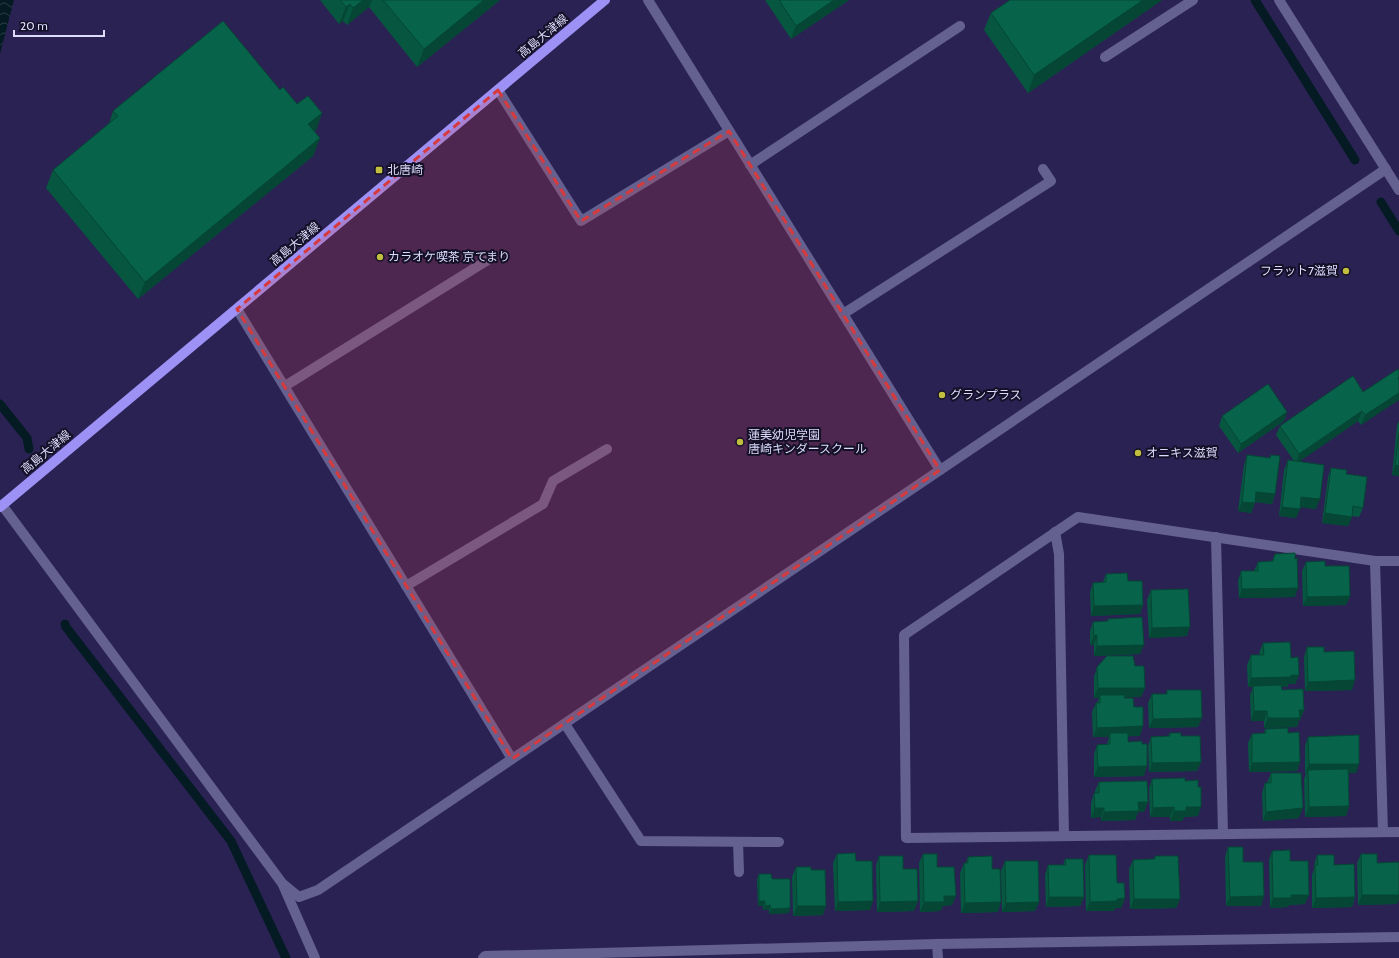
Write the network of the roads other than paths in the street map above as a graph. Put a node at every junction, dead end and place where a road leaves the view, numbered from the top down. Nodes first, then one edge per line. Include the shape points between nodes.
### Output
1 (605, 0) edge
2 (648, 0) edge
3 (1193, 0) edge
4 (1279, 0) edge
5 (960, 26) dead end
6 (1105, 56) dead end
7 (498, 90) junction
8 (729, 131) junction
9 (750, 165) junction
10 (1043, 169) dead end
11 (1386, 169) junction
12 (1399, 190) edge
13 (491, 258) dead end
14 (237, 309) junction
15 (843, 314) junction
16 (285, 386) junction
17 (607, 449) dead end
18 (940, 470) junction
19 (1, 506) edge
20 (1055, 532) junction
21 (1216, 537) junction
22 (1374, 561) junction
23 (1399, 561) edge
24 (406, 586) junction
25 (565, 724) junction
26 (512, 759) junction
27 (1384, 832) junction
28 (1399, 832) edge
29 (1223, 834) junction
30 (1064, 836) junction
31 (738, 842) junction
32 (779, 842) dead end
33 (739, 872) dead end
34 (282, 883) junction
35 (1399, 937) edge
36 (937, 944) junction
37 (315, 958) edge
38 (483, 958) edge
39 (938, 958) edge

1 - 7 main road, 高島大津線
2 - 8 street
3 - 6 street
4 - 11 street
5 - 9 street
7 - 8 street via 581,221
7 - 14 main road, 高島大津線
8 - 9 street
9 - 15 street
10 - 15 street via 1051,181
11 - 12 street
11 - 18 street
13 - 16 street
14 - 16 street
14 - 19 main road, 高島大津線
15 - 18 street
16 - 24 street
17 - 24 street via 553,481 543,504
18 - 25 street
19 - 34 street
20 - 21 street via 1078,517
20 - 30 street via 1059,554
20 - 30 street via 904,635 906,838
21 - 22 street
21 - 29 street
22 - 23 street
22 - 27 street
24 - 26 street
25 - 26 street
25 - 31 street via 640,841
26 - 34 street via 318,890 299,897
27 - 28 street
27 - 29 street
29 - 30 street
31 - 32 street
31 - 33 street
34 - 37 street
35 - 36 street
36 - 38 street
36 - 39 street

